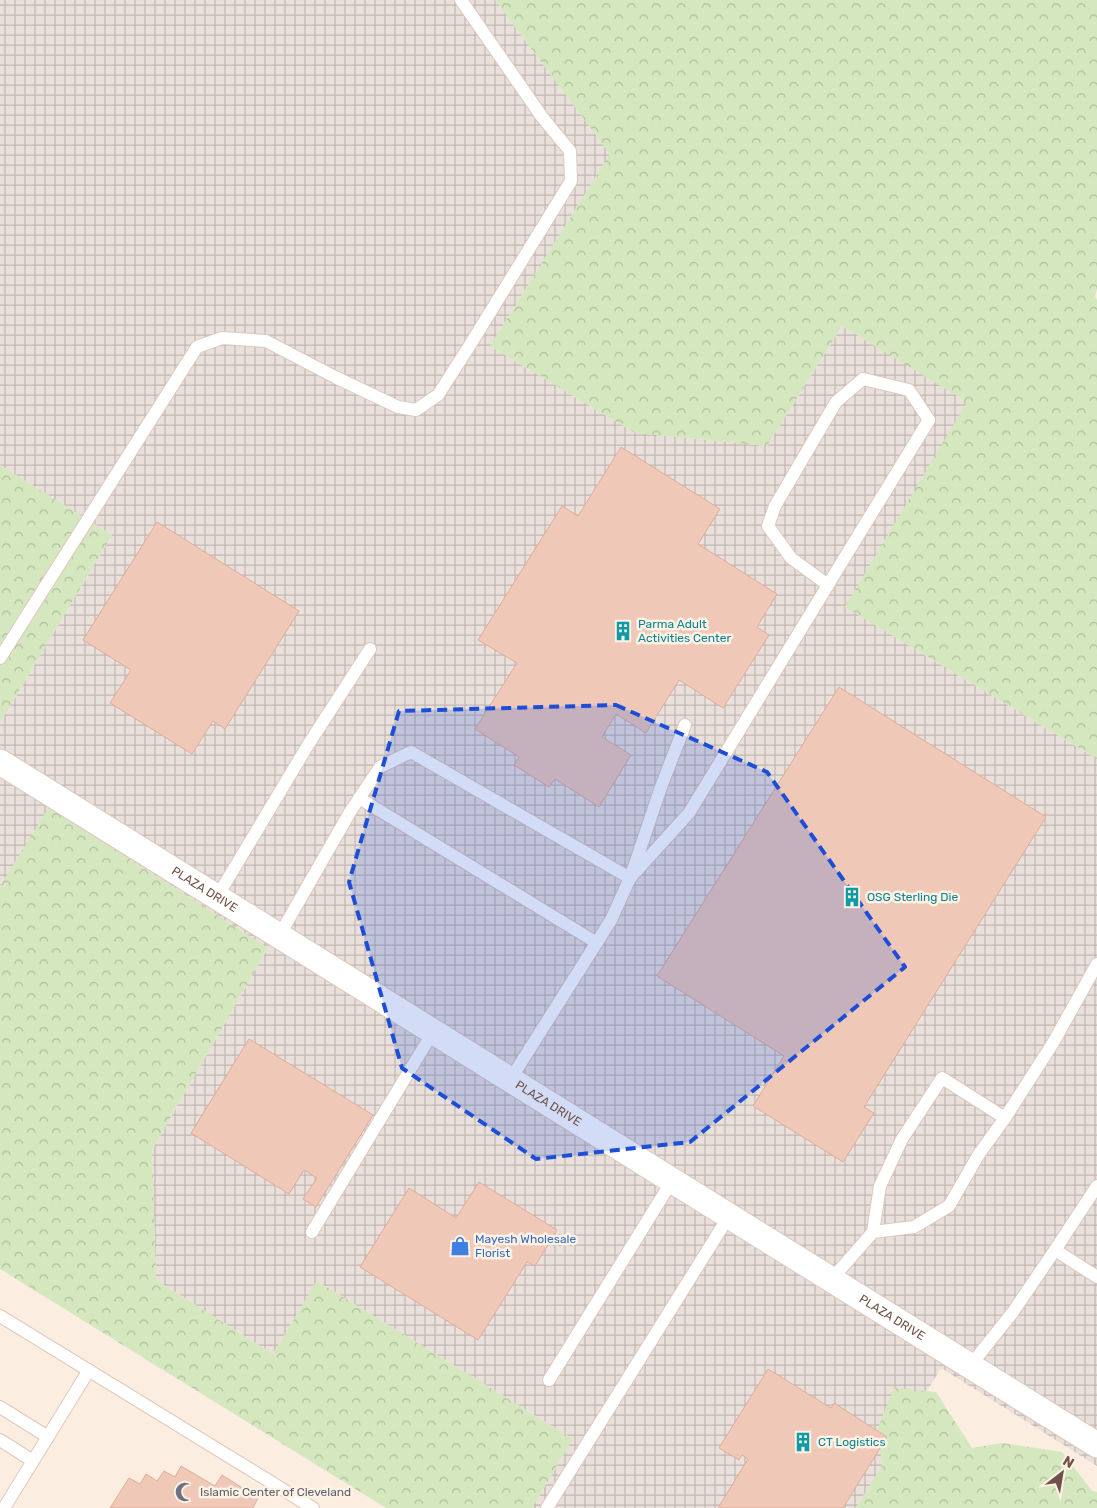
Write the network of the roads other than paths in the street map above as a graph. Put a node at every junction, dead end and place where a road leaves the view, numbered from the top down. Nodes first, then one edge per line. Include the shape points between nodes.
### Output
1 (461, 0) edge
2 (828, 585) junction
3 (370, 649) dead end
4 (0, 658) edge
5 (685, 725) dead end
6 (0, 762) edge
7 (359, 798) junction
8 (630, 878) junction
9 (217, 897) junction
10 (279, 936) junction
11 (597, 943) junction
12 (1097, 964) edge
13 (434, 1032) junction
14 (510, 1080) junction
15 (1004, 1118) junction
16 (672, 1181) junction
17 (1097, 1186) edge
18 (729, 1216) junction
19 (312, 1232) dead end
20 (873, 1232) junction
21 (1055, 1250) junction
22 (1097, 1277) edge
23 (831, 1280) junction
24 (0, 1316) edge
25 (970, 1366) junction
26 (89, 1370) junction
27 (549, 1380) dead end
28 (0, 1407) edge
29 (48, 1437) junction
30 (0, 1440) edge
31 (1097, 1445) edge
32 (33, 1461) junction
33 (4, 1508) edge
34 (313, 1508) edge
35 (547, 1508) edge

1 - 4 lane via 542,117 570,151 570,181 438,395 416,410 398,407 266,341 222,338 196,347
2 - 2 lane via 929,420 909,390 863,379 836,402 774,506 768,526 790,558
2 - 8 lane via 689,813
3 - 9 lane via 308,744
5 - 8 lane
6 - 9 street, PLAZA DRIVE
7 - 8 lane via 380,767 410,752
7 - 10 lane
7 - 11 lane
8 - 11 lane
9 - 10 street, PLAZA DRIVE
10 - 13 street, PLAZA DRIVE
11 - 14 lane
12 - 15 lane via 1054,1043
13 - 14 street, PLAZA DRIVE
13 - 19 lane
14 - 16 street, PLAZA DRIVE
15 - 20 lane via 949,1206 914,1227
15 - 20 lane via 942,1078 902,1139 880,1186
16 - 18 street, PLAZA DRIVE
16 - 27 lane
17 - 21 lane
18 - 23 street, PLAZA DRIVE
18 - 35 lane
20 - 23 lane
21 - 22 lane
21 - 25 lane via 1013,1312
23 - 25 street, PLAZA DRIVE
24 - 26 lane
25 - 31 street, PLAZA DRIVE
26 - 29 lane
26 - 34 lane
28 - 29 lane
29 - 32 lane
30 - 32 lane
32 - 33 lane

